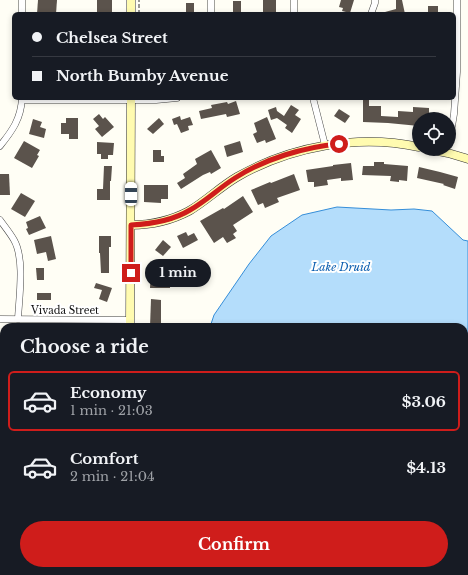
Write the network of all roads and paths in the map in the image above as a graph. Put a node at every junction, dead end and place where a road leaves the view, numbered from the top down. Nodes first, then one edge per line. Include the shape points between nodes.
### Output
1 (22, 0) edge
2 (131, 0) edge
3 (139, 0) edge
4 (212, 0) edge
5 (294, 0) edge
6 (375, 0) edge
7 (457, 0) edge
8 (22, 12) edge
9 (131, 12) edge
10 (139, 12) edge
11 (211, 12) edge
12 (294, 12) edge
13 (372, 12) edge
14 (456, 86) edge
15 (22, 100) edge
16 (131, 100) edge
17 (314, 100) edge
18 (455, 100) edge
19 (454, 112) edge
20 (325, 145) junction
21 (412, 145) edge
22 (0, 146) edge
23 (456, 153) edge
24 (468, 159) edge
25 (0, 220) edge
26 (131, 225) junction
27 (0, 320) edge
28 (18, 320) junction
29 (130, 323) edge

1 - 8 street
2 - 9 street
3 - 10 path
4 - 11 street
5 - 12 street
6 - 13 street
7 - 14 street
15 - 22 street via 19,117
16 - 26 street
17 - 20 street
18 - 19 street
20 - 21 street via 367,141
20 - 26 street via 258,166 176,217
23 - 24 street
25 - 28 street via 15,241 19,254
26 - 29 street
27 - 28 street, Vivada Street
28 - 29 street, Vivada Street

